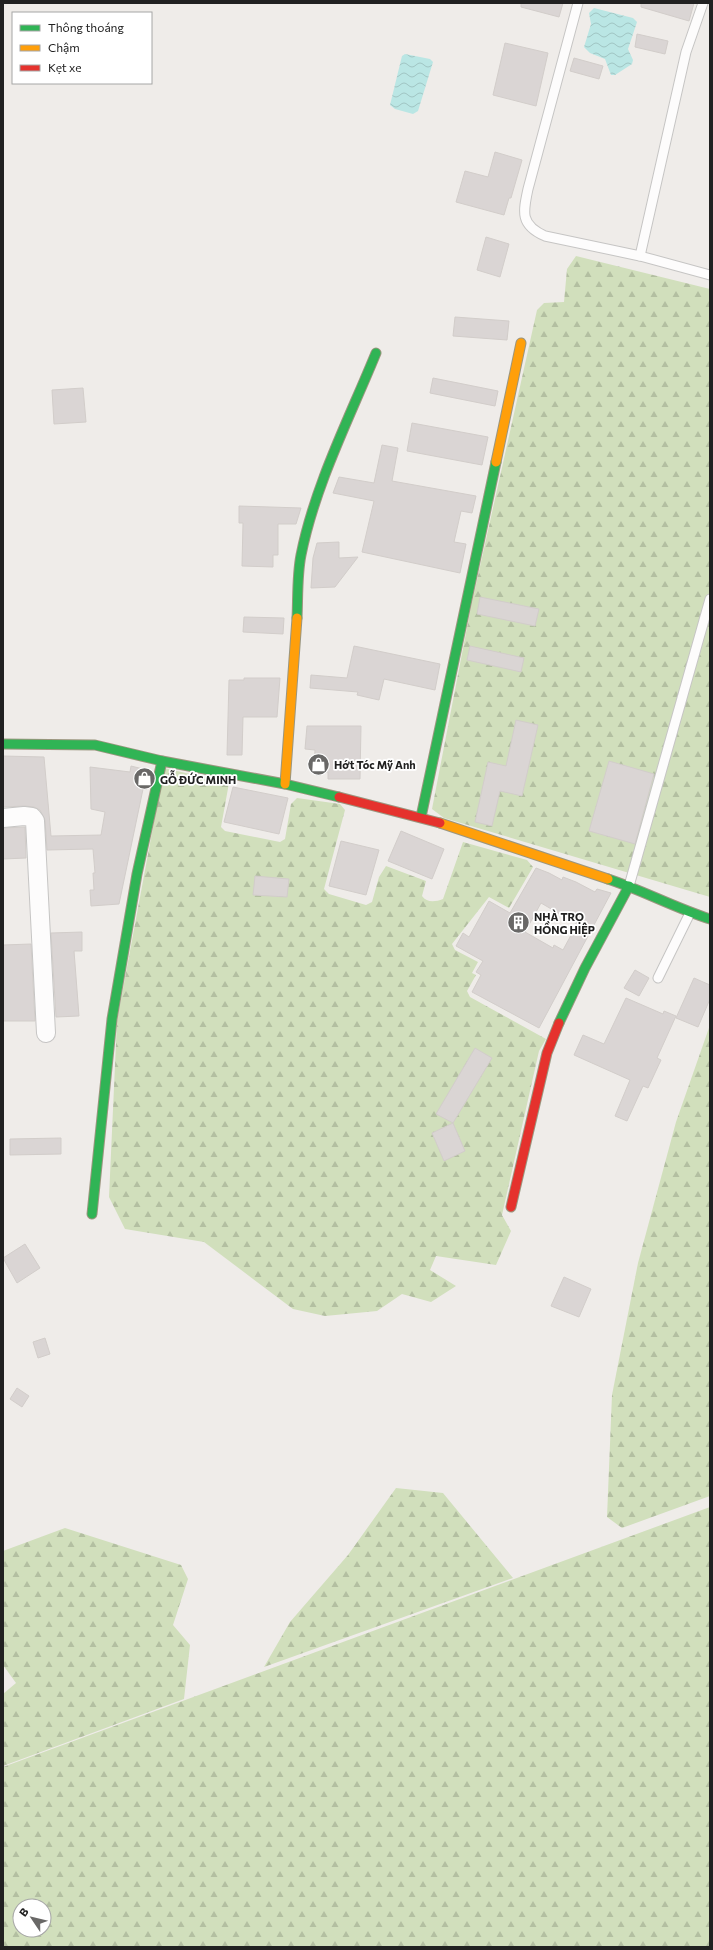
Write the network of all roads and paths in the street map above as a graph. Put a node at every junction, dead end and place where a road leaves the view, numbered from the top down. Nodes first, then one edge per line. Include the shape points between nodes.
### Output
1 (578, 3) edge
2 (703, 3) edge
3 (640, 256) junction
4 (710, 274) edge
5 (521, 343) dead end
6 (376, 353) dead end
7 (710, 599) edge
8 (3, 744) edge
9 (162, 761) junction
10 (285, 784) junction
11 (420, 817) junction
12 (3, 818) edge
13 (629, 886) junction
14 (690, 913) junction
15 (710, 919) edge
16 (658, 978) dead end
17 (46, 1033) dead end
18 (511, 1207) dead end
19 (92, 1214) dead end

1 - 3 lane via 523,212 527,223 534,231 545,236
2 - 3 lane via 686,52
3 - 4 lane
5 - 11 street
6 - 10 street via 317,498 301,556
7 - 13 lane
8 - 9 street via 95,745
9 - 10 street
9 - 19 street via 137,874 112,1019
10 - 11 street
11 - 13 street
12 - 17 street via 24,816 32,817 35,821
13 - 14 street
13 - 18 street via 553,1036
14 - 15 street
14 - 16 lane

